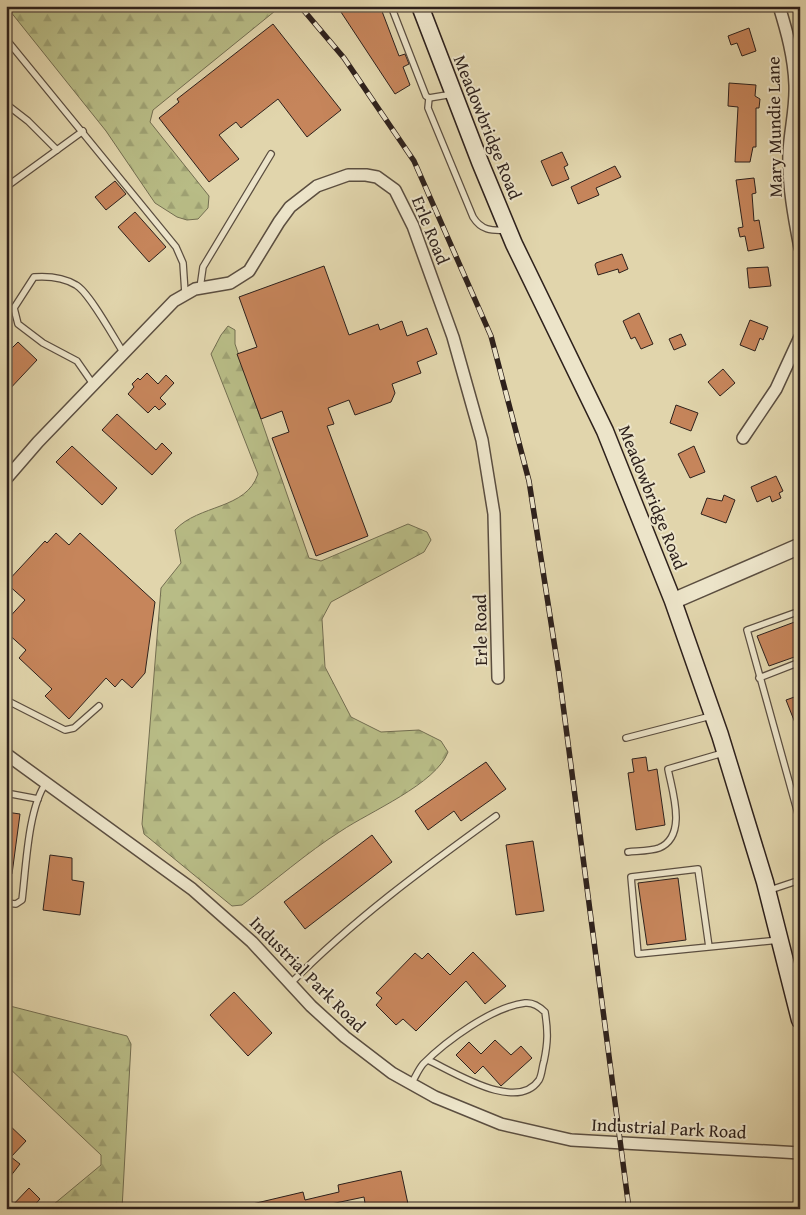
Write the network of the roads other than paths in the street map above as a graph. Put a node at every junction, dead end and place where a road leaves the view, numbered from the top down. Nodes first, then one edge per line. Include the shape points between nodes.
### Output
1 (391, 6) edge
2 (420, 6) edge
3 (779, 6) edge
4 (6, 39) edge
5 (797, 85) edge
6 (453, 94) junction
7 (429, 98) junction
8 (6, 104) edge
9 (84, 131) junction
10 (57, 150) junction
11 (271, 154) dead end
12 (6, 187) edge
13 (508, 230) junction
14 (800, 248) edge
15 (200, 288) junction
16 (185, 293) junction
17 (800, 336) edge
18 (123, 352) junction
19 (93, 384) junction
20 (743, 438) dead end
21 (6, 479) edge
22 (800, 546) edge
23 (674, 601) junction
24 (800, 611) edge
25 (800, 662) edge
26 (498, 678) dead end
27 (759, 678) junction
28 (6, 700) edge
29 (99, 706) dead end
30 (713, 715) junction
31 (626, 738) dead end
32 (725, 752) junction
33 (6, 754) edge
34 (46, 782) junction
35 (6, 793) edge
36 (38, 799) junction
37 (496, 816) dead end
38 (800, 821) edge
39 (628, 852) dead end
40 (800, 880) edge
41 (768, 891) junction
42 (6, 903) edge
43 (781, 940) junction
44 (709, 947) junction
45 (290, 984) junction
46 (798, 1002) edge
47 (800, 1020) edge
48 (428, 1060) junction
49 (411, 1084) junction
50 (800, 1153) edge

1 - 7 lane via 422,92
2 - 6 main road, Meadowbridge Road
3 - 5 street, Mary Mundie Lane via 789,38
4 - 9 lane
5 - 14 street, Mary Mundie Lane via 789,153
6 - 7 lane
6 - 13 main road, Meadowbridge Road
7 - 13 lane via 428,108 477,224 493,231
8 - 10 lane
9 - 10 lane
9 - 16 lane via 176,247 183,263
10 - 12 lane
11 - 15 lane via 203,267
13 - 23 main road, Meadowbridge Road via 605,431
15 - 16 street, Erle Road
15 - 26 street, Erle Road via 230,283 249,271 278,222 317,186 348,175 366,175 377,177 395,190 413,226 453,337 482,440 494,514
16 - 18 street, Erle Road via 174,300
17 - 20 street via 776,389
18 - 19 street, Erle Road
18 - 19 lane via 77,285 52,276 34,277 14,308 18,324 77,362
19 - 21 street, Erle Road
22 - 23 street
23 - 30 main road, Meadowbridge Road
24 - 27 lane via 747,630
25 - 27 lane
27 - 38 lane
28 - 29 lane via 65,730 74,728
30 - 31 lane
30 - 32 main road, Meadowbridge Road
32 - 39 lane via 668,769 677,824 670,840 659,848
32 - 41 main road, Meadowbridge Road
33 - 34 street, Industrial Park Road
34 - 36 lane
34 - 45 street, Industrial Park Road via 192,889 252,942
35 - 36 lane
36 - 42 lane via 22,900 16,904
37 - 45 lane via 396,890 323,950
40 - 41 lane
41 - 43 main road, Meadowbridge Road
43 - 44 lane
43 - 46 main road, Meadowbridge Road
44 - 44 lane via 638,954 631,877 698,869
45 - 49 street, Industrial Park Road via 344,1037
46 - 47 main road, Meadowbridge Road
48 - 48 lane via 454,1036 508,1008 526,1003 538,1005 546,1012 548,1039 540,1079 526,1092 500,1091 477,1084
48 - 49 lane
49 - 50 street, Industrial Park Road via 435,1098 501,1124 570,1140

